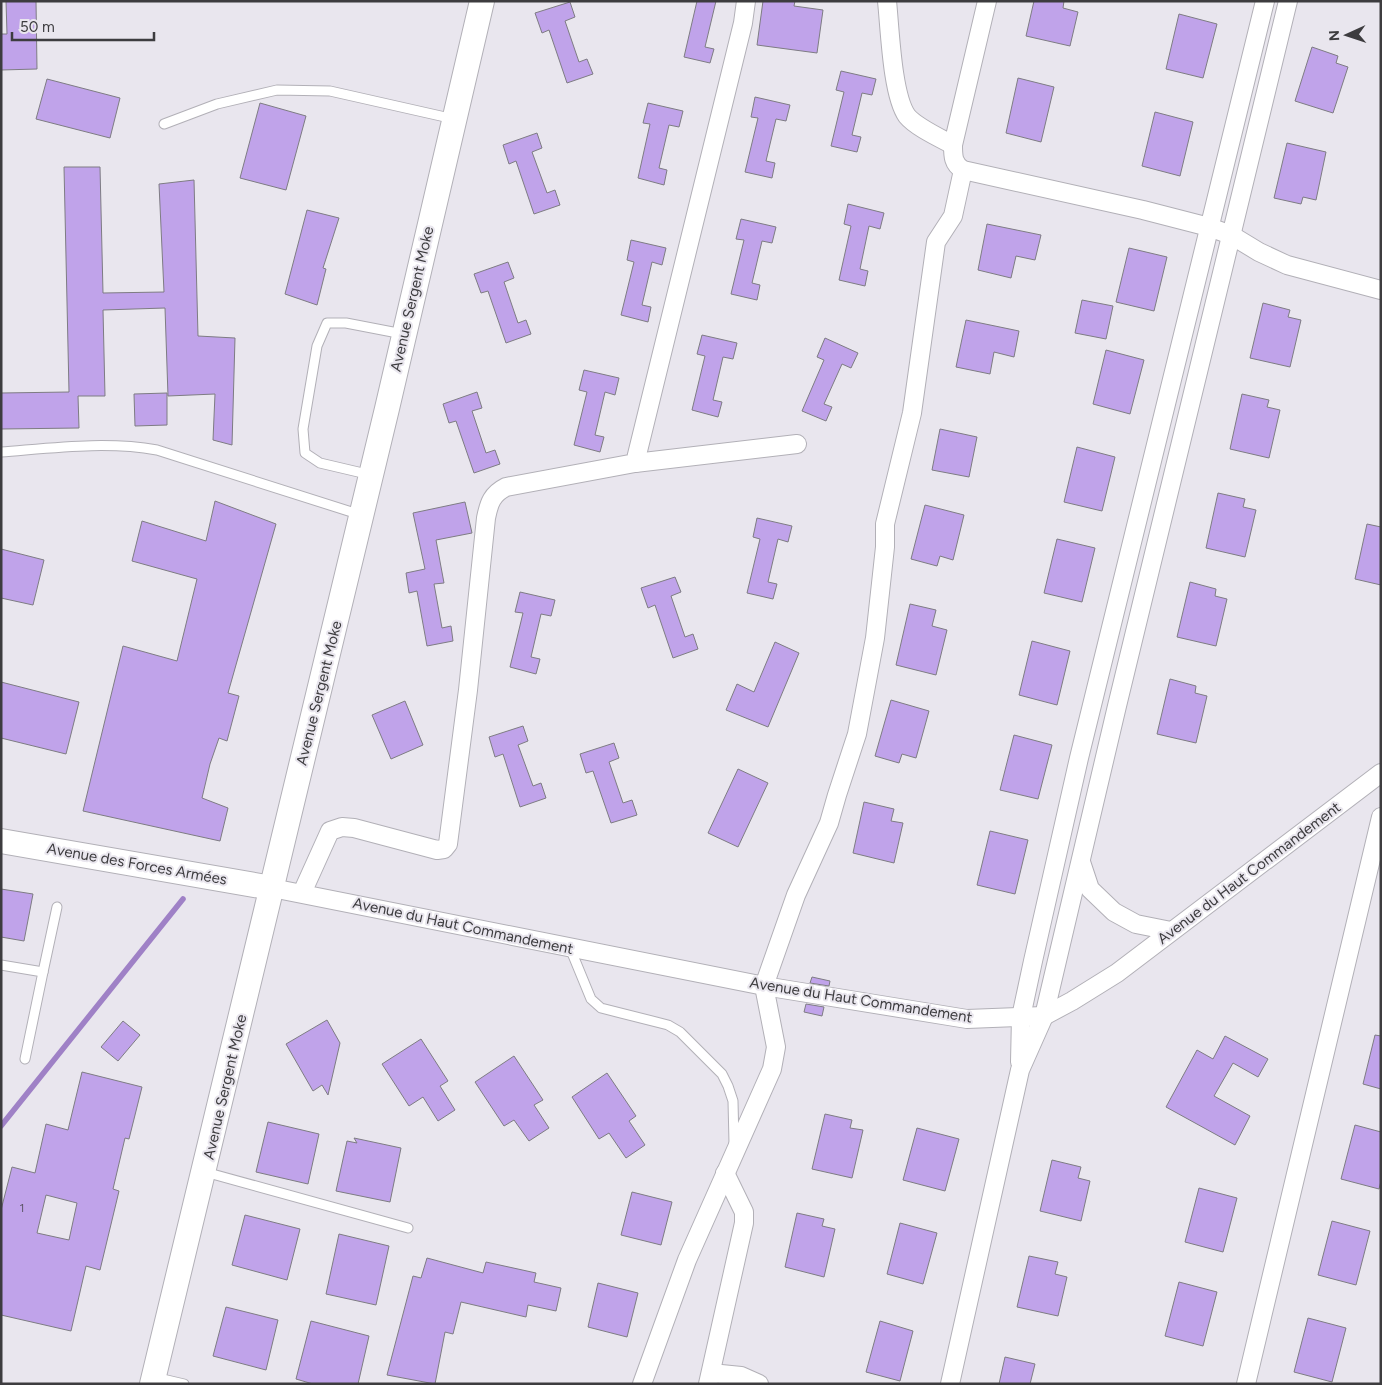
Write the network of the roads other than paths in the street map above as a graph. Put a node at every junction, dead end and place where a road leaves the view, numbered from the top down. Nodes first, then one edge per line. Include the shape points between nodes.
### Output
1 (482, 1) edge
2 (746, 1) edge
3 (887, 1) edge
4 (987, 1) edge
5 (1265, 1) edge
6 (1288, 1) edge
7 (454, 119) junction
8 (164, 124) dead end
9 (953, 145) junction
10 (963, 170) junction
11 (1209, 228) junction
12 (1231, 235) junction
13 (1381, 290) edge
14 (404, 334) junction
15 (797, 444) dead end
16 (1, 452) edge
17 (635, 463) junction
18 (371, 475) junction
19 (362, 515) junction
20 (1381, 773) edge
21 (1381, 818) edge
22 (1, 841) edge
23 (1081, 862) junction
24 (272, 888) junction
25 (302, 893) junction
26 (57, 907) dead end
27 (1172, 931) junction
28 (570, 948) junction
29 (1, 965) edge
30 (43, 972) junction
31 (764, 986) junction
32 (1044, 1016) junction
33 (1021, 1017) junction
34 (26, 1059) dead end
35 (1020, 1070) junction
36 (735, 1151) junction
37 (204, 1172) junction
38 (725, 1173) junction
39 (408, 1228) dead end
40 (710, 1378) edge
41 (152, 1380) edge
42 (184, 1384) edge
43 (642, 1384) edge
44 (759, 1384) edge
45 (950, 1384) edge
46 (1246, 1384) edge

1 - 7 main road, Avenue Sergent Moke
2 - 17 street
3 - 9 street via 897,90 902,105 908,116 919,125
4 - 9 street
5 - 11 street
6 - 12 street
7 - 8 lane via 330,92 277,90 217,104
7 - 14 main road, Avenue Sergent Moke
9 - 10 street via 954,159
10 - 11 street
10 - 31 street via 953,216 936,242 912,413 885,524 875,638 857,734 829,823 796,895
11 - 12 street
11 - 33 street via 1079,758
12 - 13 street via 1287,265
12 - 23 street
14 - 18 main road, Avenue Sergent Moke
14 - 18 lane via 346,323 327,323 316,346 303,429 304,454 320,463
15 - 17 street
16 - 19 lane via 106,445 157,450
17 - 25 street via 506,487 496,492 489,503 486,518 448,844 437,850 354,828 330,831
18 - 19 main road, Avenue Sergent Moke
19 - 24 main road, Avenue Sergent Moke
20 - 27 street, Avenue du Haut Commandement
21 - 46 street
22 - 24 main road, Avenue des Forces Armées
23 - 27 street via 1090,889 1114,912 1136,924
23 - 32 street
24 - 25 street, Avenue du Haut Commandement
24 - 37 main road, Avenue Sergent Moke
25 - 28 street, Avenue du Haut Commandement
26 - 30 lane
27 - 32 street, Avenue du Haut Commandement via 1117,973
28 - 31 street, Avenue du Haut Commandement
28 - 36 lane via 591,999 600,1008 668,1025 680,1032 722,1074 733,1101
29 - 30 lane
30 - 34 lane
31 - 33 street, Avenue du Haut Commandement via 967,1019
31 - 36 street via 776,1047 772,1069
32 - 33 street, Avenue du Haut Commandement
32 - 35 street
33 - 35 street
35 - 45 street
36 - 38 street
37 - 39 lane
37 - 41 main road, Avenue Sergent Moke
38 - 40 street via 744,1212 744,1223
38 - 43 street via 678,1282
40 - 44 street via 741,1376
41 - 42 lane

